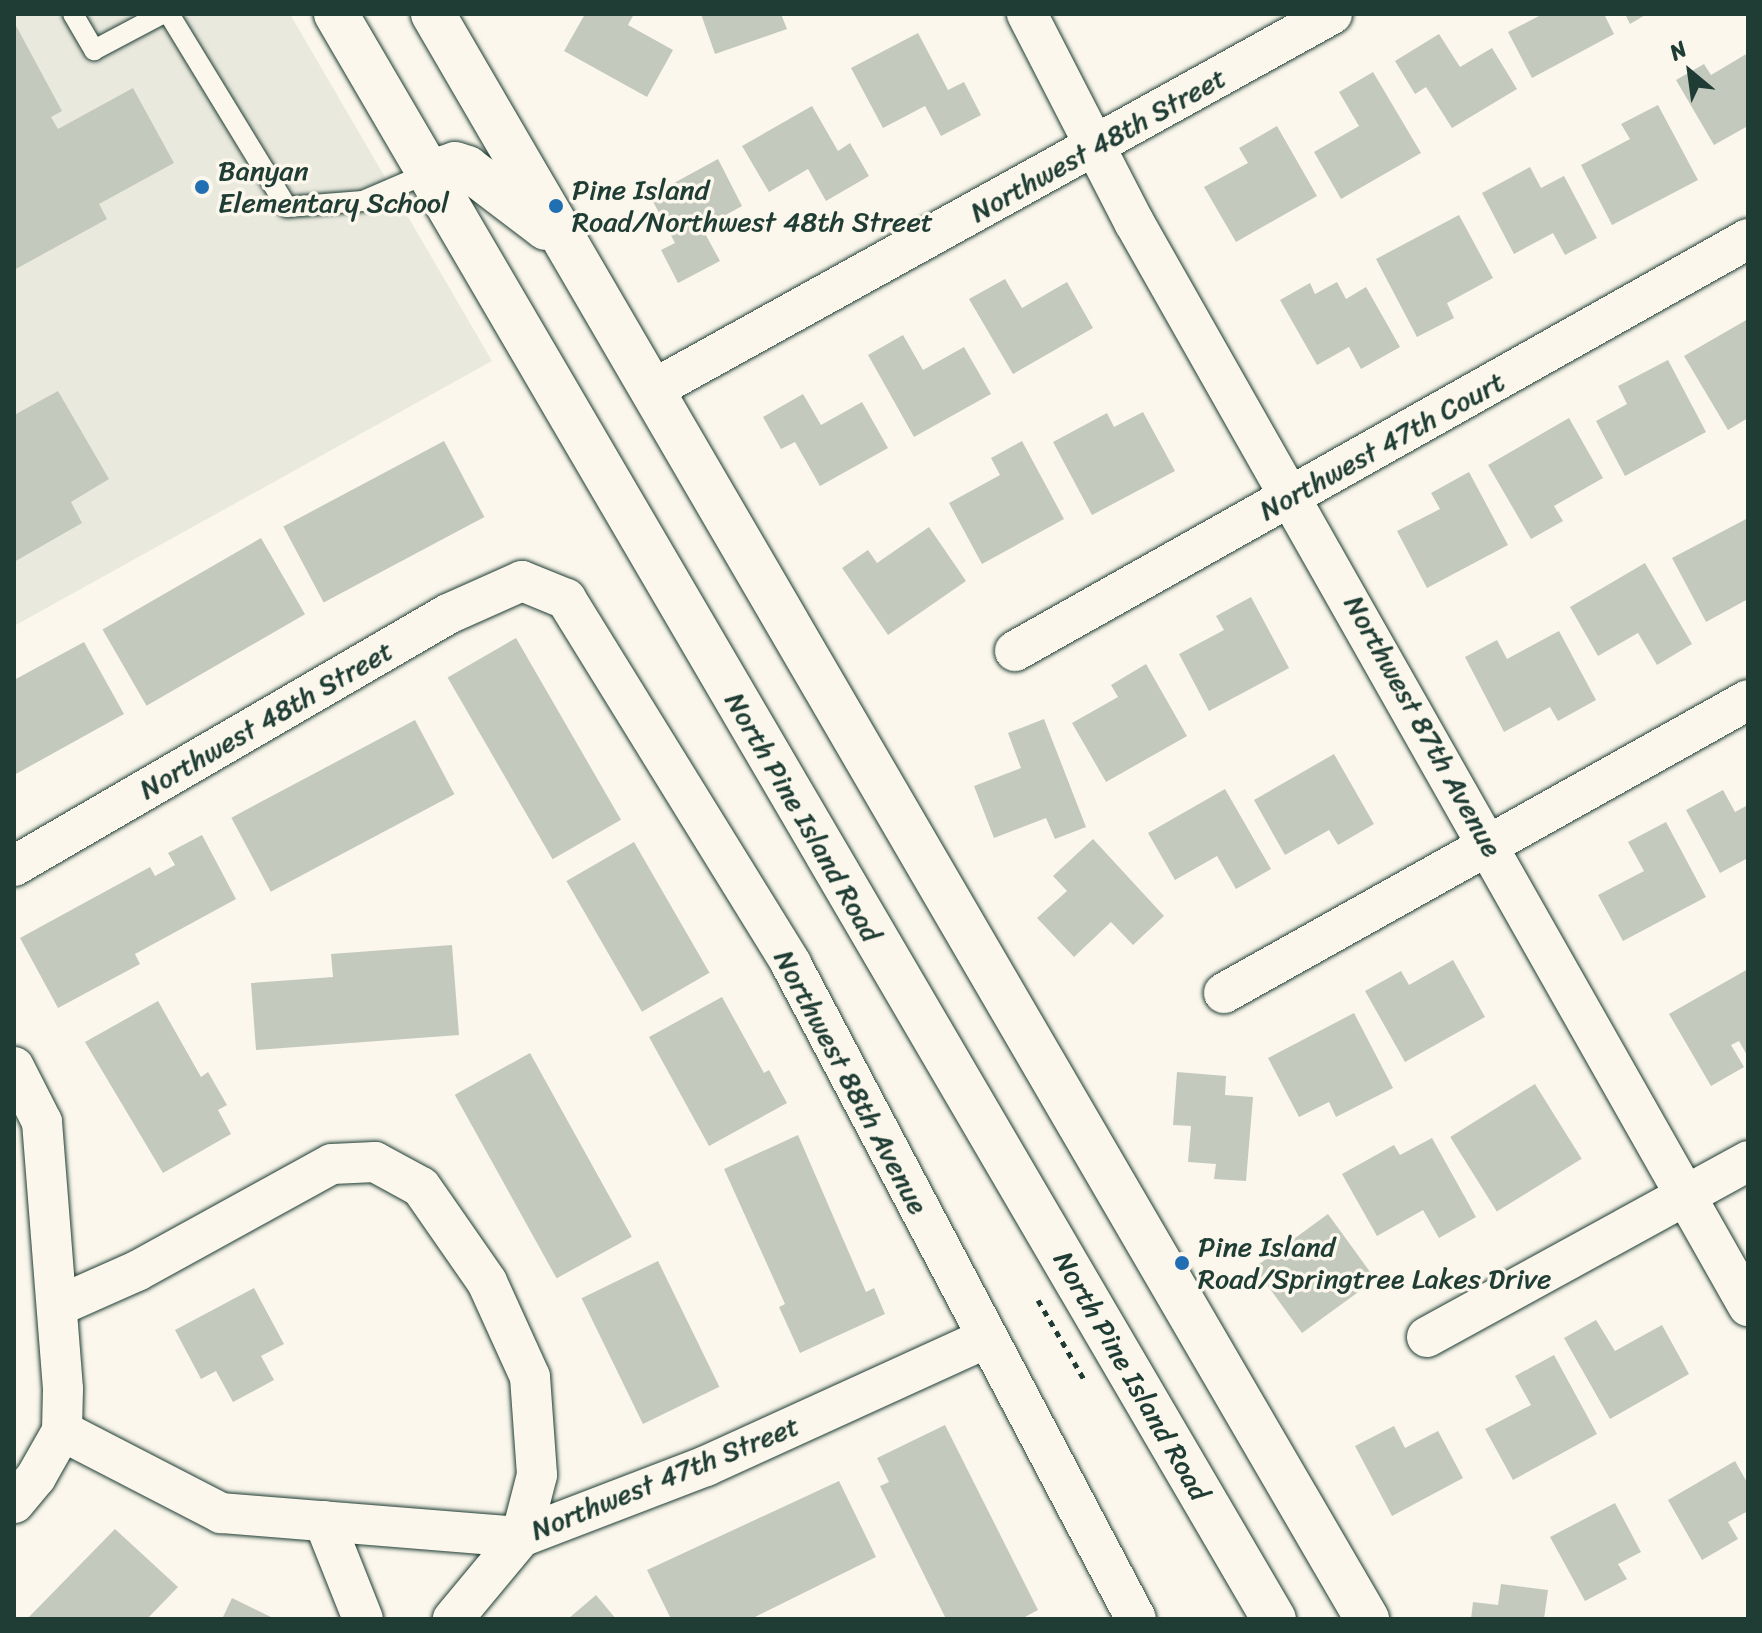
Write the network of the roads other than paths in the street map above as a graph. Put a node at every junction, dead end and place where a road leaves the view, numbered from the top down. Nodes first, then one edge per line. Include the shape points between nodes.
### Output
1 (73, 14) edge
2 (162, 14) edge
3 (169, 14) edge
4 (336, 14) edge
5 (433, 14) edge
6 (1027, 14) edge
7 (1332, 14) edge
8 (1094, 148) junction
9 (428, 173) junction
10 (1748, 239) edge
11 (567, 245) junction
12 (652, 390) junction
13 (1293, 496) junction
14 (522, 581) joint
15 (1015, 651) dead end
16 (1748, 700) edge
17 (1490, 844) junction
18 (14, 866) edge
19 (1224, 993) dead end
20 (14, 1067) edge
21 (1748, 1161) edge
22 (1687, 1194) junction
23 (58, 1306) junction
24 (1748, 1306) edge
25 (1427, 1337) dead end
26 (985, 1339) junction
27 (62, 1431) junction
28 (14, 1503) edge
29 (324, 1521) junction
30 (521, 1537) junction
31 (363, 1619) edge
32 (453, 1619) edge
33 (1136, 1619) edge
34 (1274, 1619) edge
35 (1367, 1619) edge

1 - 2 lane via 94,50
3 - 9 lane via 287,207 363,201
4 - 9 main road, North Pine Island Road
5 - 11 main road
6 - 8 street, Northwest 87th Avenue
7 - 8 street, Northwest 48th Street
8 - 12 street, Northwest 48th Street
8 - 13 street, Northwest 87th Avenue
9 - 11 main road via 455,164 467,168
9 - 34 main road, North Pine Island Road
10 - 13 street, Northwest 47th Court
11 - 12 main road
12 - 35 main road
13 - 15 street, Northwest 47th Court
13 - 17 street, Northwest 87th Avenue
14 - 18 street, Northwest 48th Street via 448,614
14 - 26 street, Northwest 88th Avenue via 566,599 791,964
16 - 17 street
17 - 19 street
17 - 22 street, Northwest 87th Avenue
20 - 23 street via 42,1122
21 - 22 street
22 - 24 street, Northwest 87th Avenue
22 - 25 street
23 - 27 street
23 - 30 street via 137,1271 332,1164 375,1162 421,1187 487,1282 530,1377 537,1475
26 - 30 street, Northwest 47th Street via 706,1466
26 - 33 street, Northwest 88th Avenue
27 - 28 street
27 - 29 street, Northwest 47th Street via 221,1513
29 - 30 street, Northwest 47th Street
29 - 31 street
30 - 32 street

